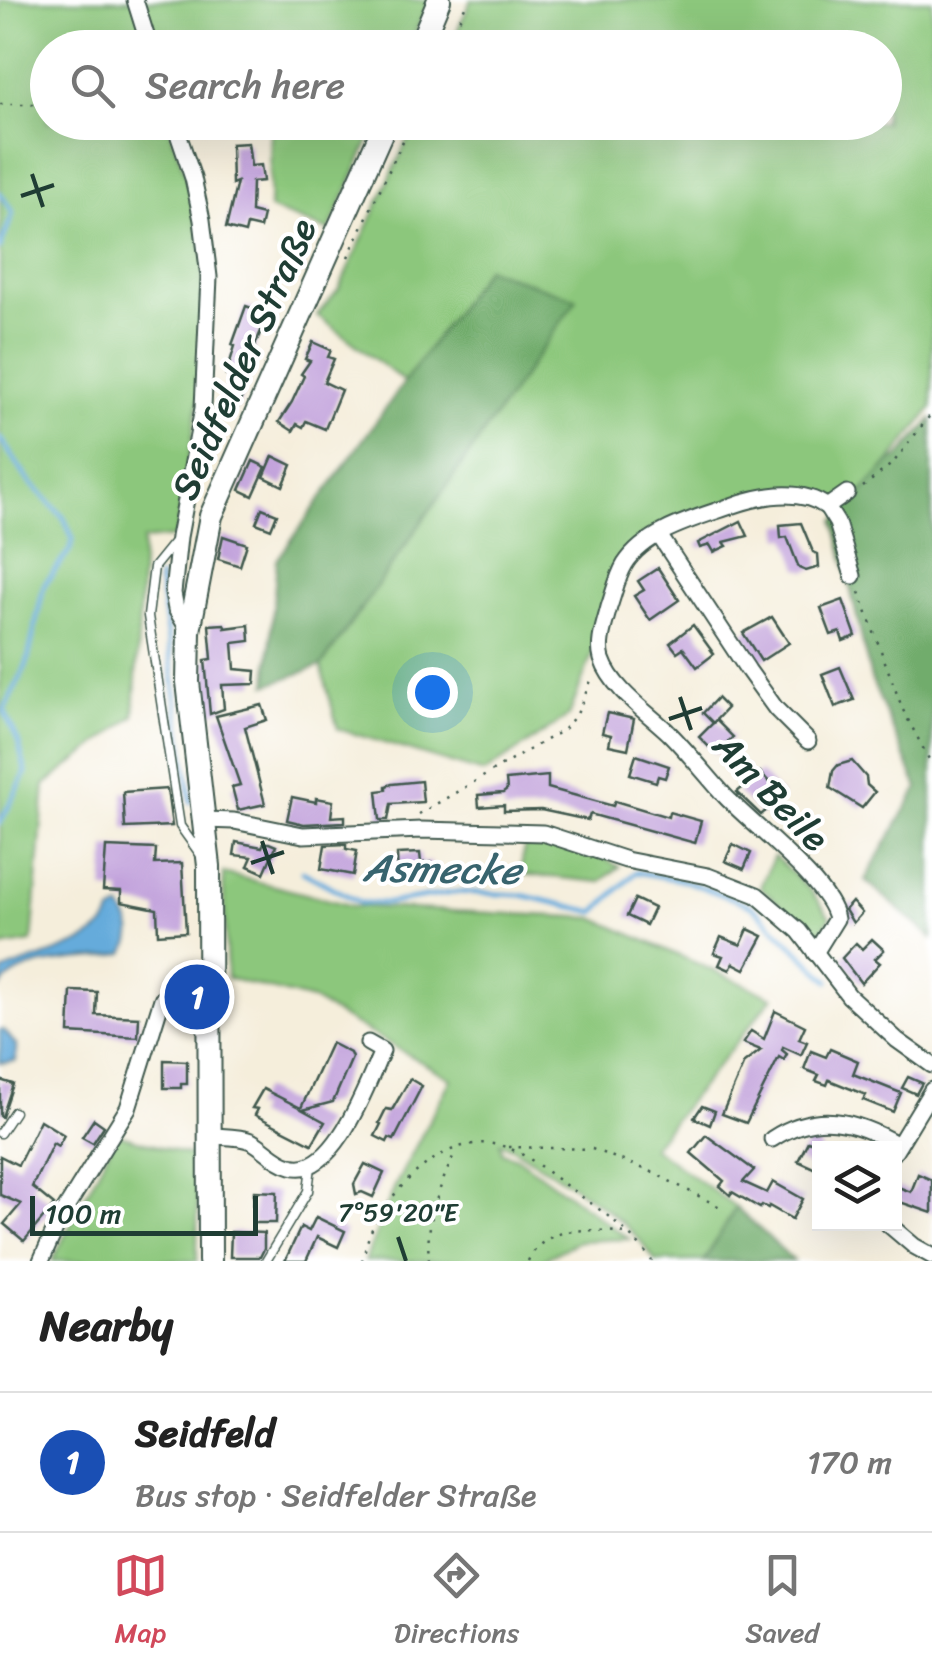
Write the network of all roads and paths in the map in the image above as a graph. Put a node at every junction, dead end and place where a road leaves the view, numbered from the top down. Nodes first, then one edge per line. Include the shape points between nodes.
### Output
1 (136, 0) edge
2 (440, 0) edge
3 (468, 0) edge
4 (145, 30) edge
5 (426, 30) edge
6 (455, 30) edge
7 (0, 104) edge
8 (30, 104) edge
9 (180, 140) edge
10 (378, 140) edge
11 (403, 140) edge
12 (348, 257) dead end
13 (932, 413) edge
14 (848, 493) joint
15 (826, 506) junction
16 (659, 535) junction
17 (179, 537) junction
18 (853, 576) joint
19 (188, 630) junction
20 (602, 659) junction
21 (808, 742) dead end
22 (930, 756) edge
23 (932, 765) edge
24 (204, 820) junction
25 (390, 831) junction
26 (208, 866) junction
27 (815, 953) junction
28 (162, 999) dead end
29 (368, 1044) dead end
30 (932, 1065) edge
31 (932, 1090) edge
32 (14, 1112) dead end
33 (0, 1133) edge
34 (212, 1136) junction
35 (772, 1139) dead end
36 (884, 1141) edge
37 (901, 1141) edge
38 (501, 1147) junction
39 (456, 1149) junction
40 (312, 1166) junction
41 (720, 1207) dead end
42 (896, 1231) edge
43 (630, 1233) junction
44 (932, 1256) edge
45 (41, 1261) edge
46 (210, 1261) edge
47 (266, 1261) edge
48 (362, 1261) edge
49 (429, 1261) edge
50 (528, 1261) edge
51 (652, 1261) edge

1 - 4 street
2 - 5 main road
3 - 6 path
7 - 8 path
9 - 17 street, Seidfelder Straße via 209,277 203,408
10 - 19 main road, Seidfelder Straße via 211,516
11 - 12 path
13 - 14 path via 880,475
14 - 15 street
15 - 16 street via 808,498 756,498
15 - 18 street
16 - 20 street via 624,566 601,635
16 - 21 street, Am Beile via 776,709
17 - 19 street, Seidfelder Straße via 173,593
17 - 26 lane via 154,567 148,616 180,826
18 - 22 path via 882,660
19 - 24 main road, Seidfelder Straße
20 - 25 path via 563,730
20 - 27 street, Am Beile via 611,676 834,908 836,919
22 - 23 path
24 - 25 street via 303,835
24 - 26 main road, Seidfelder Straße
25 - 27 street via 543,834 708,876 757,895
26 - 34 main road, Seidfelder Straße
27 - 30 street via 849,996
28 - 45 street via 128,1108
29 - 40 street via 382,1051 330,1151
31 - 37 street
32 - 33 lane
34 - 40 street via 244,1139 290,1166
34 - 46 main road, Seidfelder Straße
35 - 36 street via 789,1128 838,1121 860,1125
38 - 39 path
38 - 41 path via 592,1149
38 - 43 path
39 - 48 path via 428,1162 399,1189 371,1232
39 - 49 path via 429,1224
40 - 47 lane via 308,1191
42 - 44 street
43 - 50 path via 555,1234
43 - 51 path

